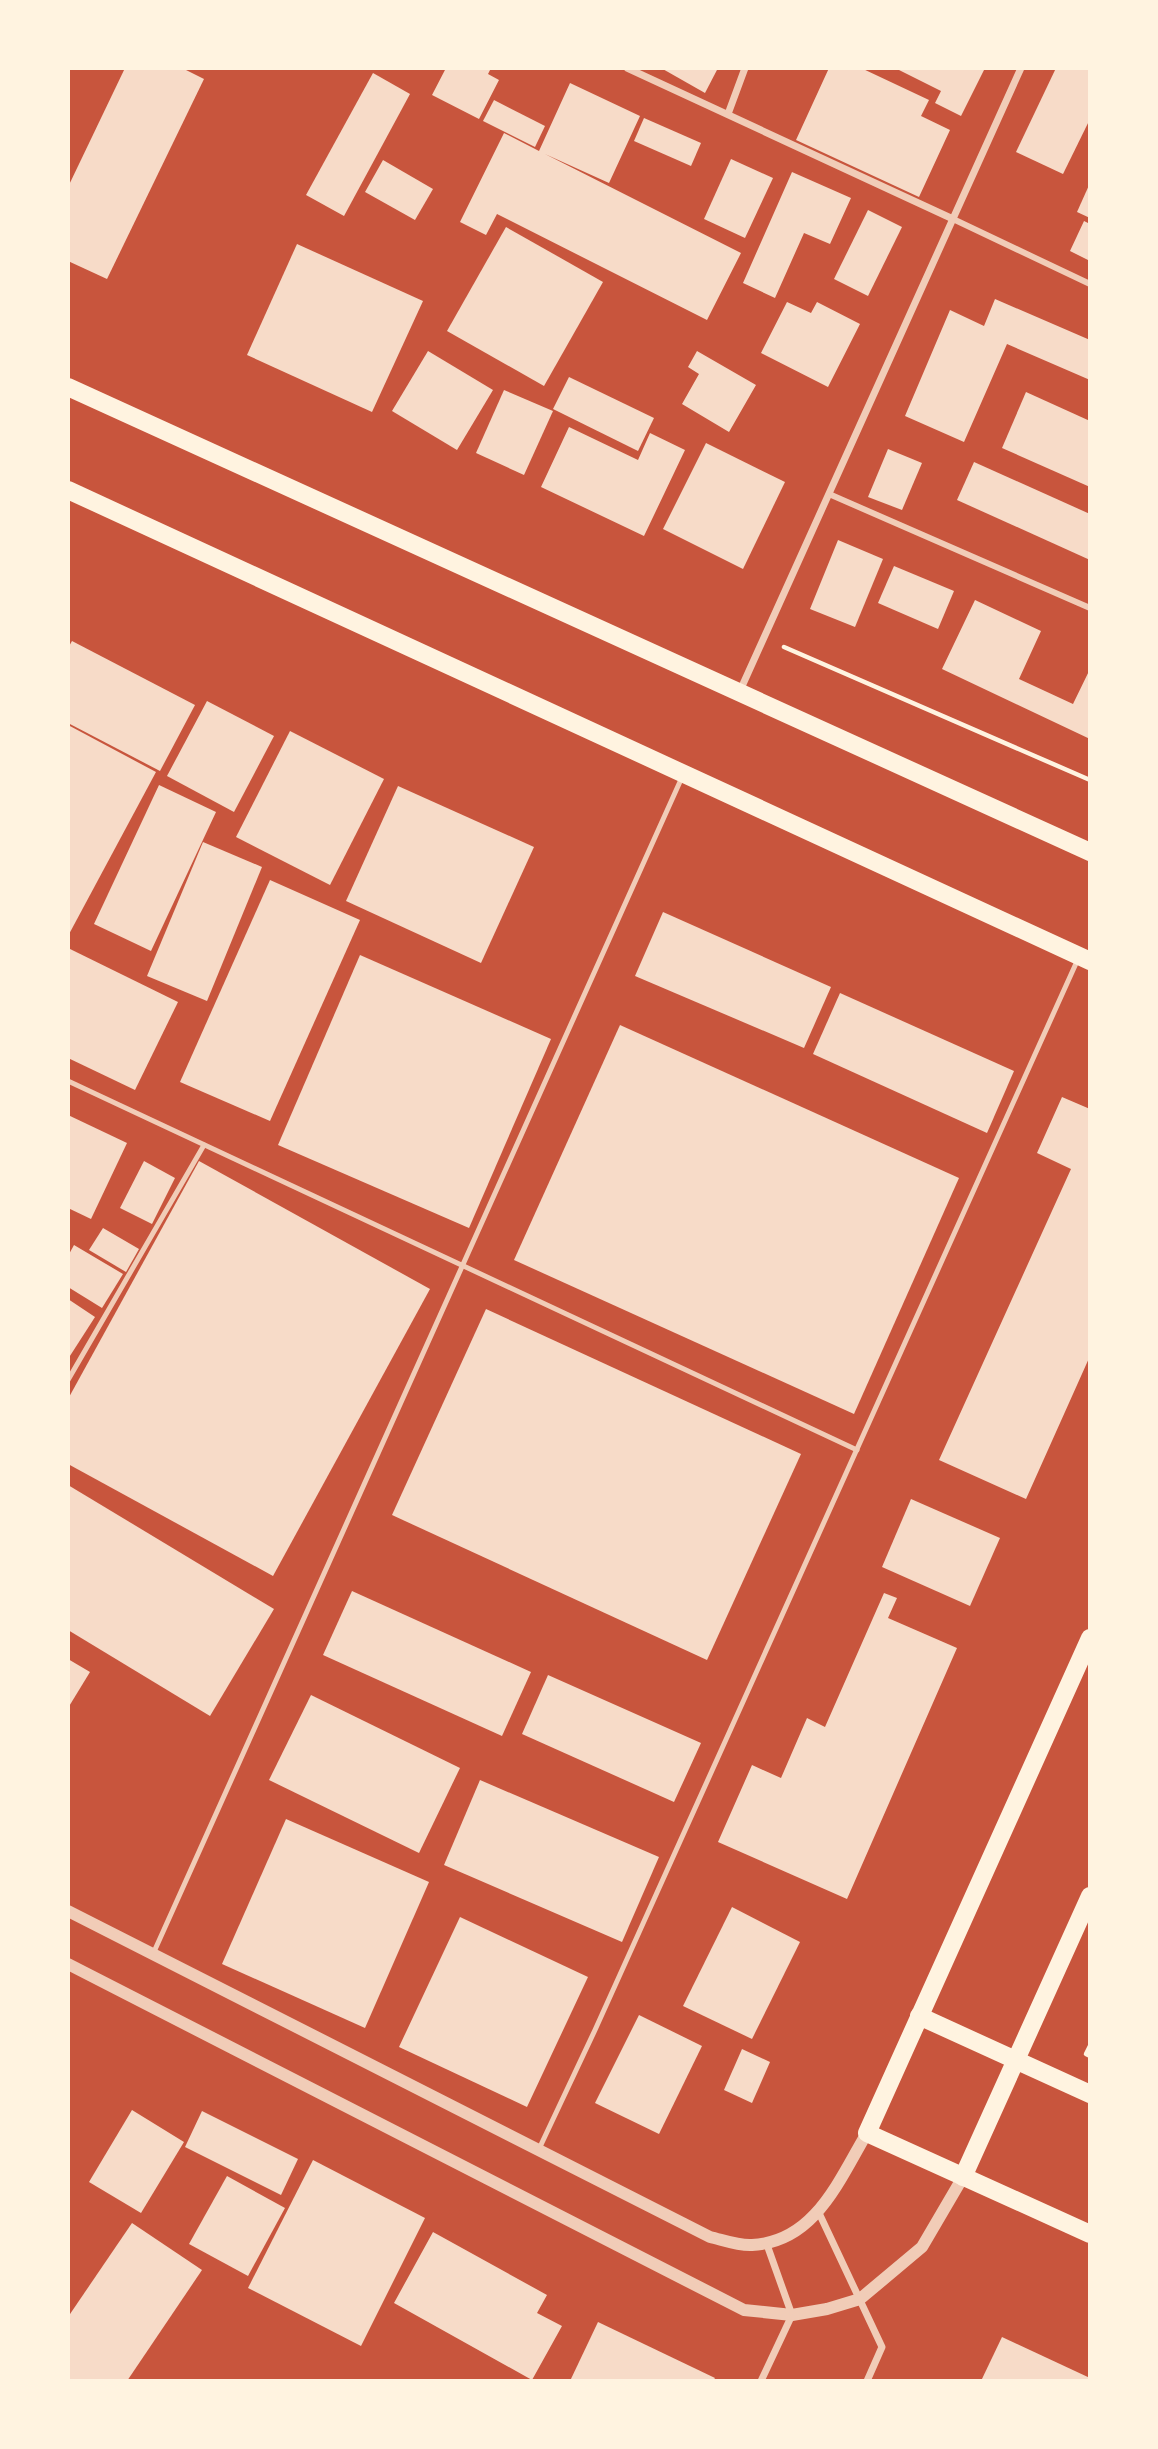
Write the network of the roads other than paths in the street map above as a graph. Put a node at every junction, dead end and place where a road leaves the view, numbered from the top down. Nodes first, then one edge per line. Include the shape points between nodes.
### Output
1 (627, 68) edge
2 (745, 68) edge
3 (1021, 68) edge
4 (727, 114) junction
5 (953, 219) junction
6 (1090, 284) edge
7 (68, 387) edge
8 (68, 490) edge
9 (829, 494) junction
10 (1090, 608) edge
11 (739, 693) junction
12 (684, 774) junction
13 (1090, 852) edge
14 (1084, 959) edge
15 (68, 1081) edge
16 (204, 1145) junction
17 (463, 1265) junction
18 (68, 1380) edge
19 (857, 1450) junction
20 (1090, 1638) edge
21 (1090, 1896) edge
22 (68, 1911) edge
23 (153, 1954) junction
24 (68, 1964) edge
25 (919, 2016) junction
26 (1016, 2060) junction
27 (1090, 2094) edge
28 (866, 2133) junction
29 (539, 2150) junction
30 (963, 2177) junction
31 (819, 2213) junction
32 (1090, 2234) edge
33 (766, 2242) junction
34 (860, 2299) junction
35 (792, 2315) junction
36 (761, 2381) edge
37 (867, 2381) edge

1 - 4 street
2 - 4 street
3 - 5 street
4 - 5 street
5 - 6 street
5 - 9 street
7 - 11 main road
8 - 12 main road
9 - 10 street
9 - 11 street
11 - 13 main road
12 - 14 main road
12 - 17 lane
14 - 19 lane
15 - 16 lane
16 - 17 lane
16 - 18 lane
17 - 19 lane
17 - 23 lane
19 - 29 lane
20 - 25 main road
21 - 26 main road
22 - 23 street
23 - 29 street
24 - 35 street via 744,2310
25 - 26 main road
25 - 28 main road
26 - 27 main road
26 - 30 main road
28 - 30 main road
28 - 31 street
29 - 33 street via 710,2237 751,2246
30 - 32 main road
30 - 34 street via 922,2247
31 - 33 street via 793,2234
31 - 34 street
33 - 35 street
34 - 35 street
34 - 37 street via 882,2347
35 - 36 street

